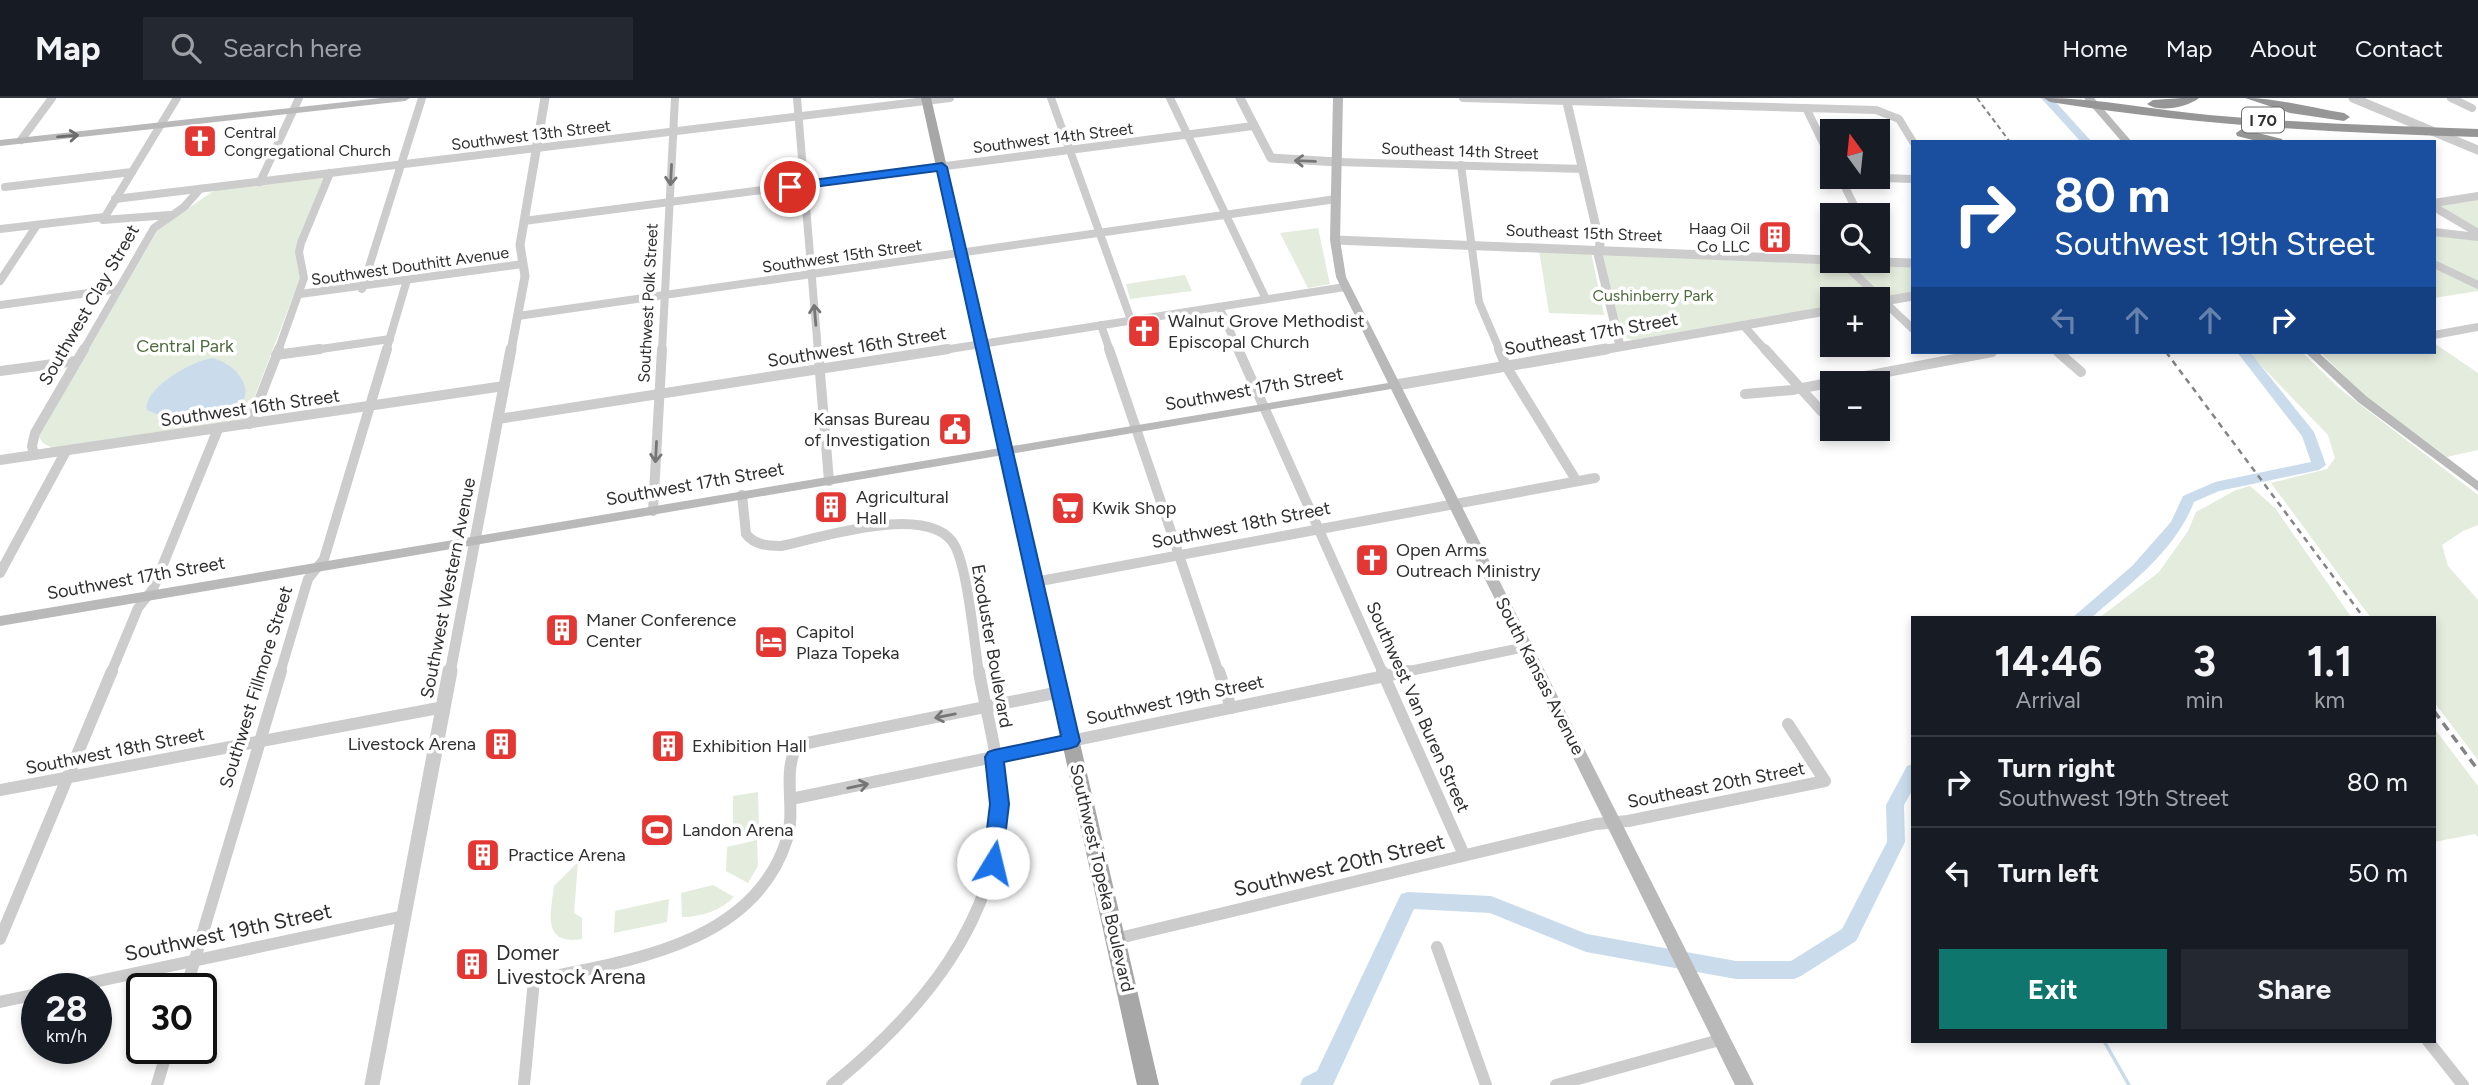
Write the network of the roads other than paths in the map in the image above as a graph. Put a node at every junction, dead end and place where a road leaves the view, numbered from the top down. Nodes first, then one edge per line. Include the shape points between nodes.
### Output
1 (52, 98) edge
2 (177, 98) edge
3 (299, 98) edge
4 (405, 98) edge
5 (422, 98) edge
6 (545, 98) edge
7 (675, 98) edge
8 (797, 98) edge
9 (950, 98) edge
10 (1051, 98) edge
11 (1170, 98) edge
12 (1240, 98) edge
13 (1338, 98) edge
14 (1463, 98) edge
15 (2050, 98) edge
16 (2089, 98) edge
17 (2193, 98) edge
18 (2251, 98) edge
19 (2353, 98) edge
20 (2451, 98) edge
21 (927, 99) edge
22 (1566, 99) edge
23 (2119, 106) junction
24 (1807, 108) junction
25 (2475, 108) edge
26 (2461, 110) dead end
27 (293, 111) junction
28 (798, 116) junction
29 (160, 126) junction
30 (1253, 126) junction
31 (2404, 126) junction
32 (2478, 127) edge
33 (2441, 128) junction
34 (673, 132) junction
35 (2478, 133) edge
36 (1188, 135) junction
37 (1820, 135) edge
38 (21, 140) junction
39 (1912, 140) edge
40 (2125, 140) edge
41 (2268, 140) edge
42 (2356, 140) edge
43 (0, 143) edge
44 (537, 148) junction
45 (1069, 150) junction
46 (2478, 150) edge
47 (1273, 159) joint
48 (1337, 162) junction
49 (401, 164) junction
50 (1461, 165) junction
51 (942, 167) junction
52 (1583, 169) junction
53 (132, 172) junction
54 (330, 173) junction
55 (1890, 178) edge
56 (1911, 179) edge
57 (260, 182) junction
58 (804, 185) junction
59 (5, 187) dead end
60 (200, 189) junction
61 (2478, 195) edge
62 (115, 199) junction
63 (1336, 199) junction
64 (669, 202) junction
65 (2436, 205) edge
66 (2436, 206) edge
67 (173, 215) junction
68 (1226, 215) junction
69 (104, 218) junction
70 (524, 221) junction
71 (37, 225) junction
72 (0, 229) edge
73 (2436, 232) edge
74 (1099, 233) junction
75 (2478, 235) edge
76 (1335, 240) junction
77 (1470, 244) junction
78 (1599, 250) junction
79 (961, 253) junction
80 (1820, 259) edge
81 (1890, 260) edge
82 (1911, 263) edge
83 (523, 264) junction
84 (2436, 265) edge
85 (1852, 273) edge
86 (811, 274) junction
87 (407, 280) junction
88 (0, 281) edge
89 (2478, 285) edge
90 (1345, 287) junction
91 (1865, 287) edge
92 (362, 288) junction
93 (118, 289) junction
94 (300, 295) junction
95 (664, 295) junction
96 (1911, 296) edge
97 (1266, 299) junction
98 (1890, 300) edge
99 (0, 305) edge
100 (1219, 307) junction
101 (1890, 310) edge
102 (1820, 312) edge
103 (517, 316) junction
104 (1131, 320) junction
105 (1101, 325) junction
106 (1743, 325) junction
107 (1911, 327) edge
108 (2474, 328) edge
109 (2478, 334) edge
110 (2436, 335) edge
111 (390, 339) junction
112 (981, 344) junction
113 (1620, 346) junction
114 (1939, 354) edge
115 (1981, 354) edge
116 (2060, 354) edge
117 (2313, 354) edge
118 (276, 355) junction
119 (1946, 360) junction
120 (76, 361) junction
121 (1506, 366) junction
122 (819, 369) junction
123 (0, 371) edge
124 (2081, 372) dead end
125 (1396, 385) junction
126 (504, 386) junction
127 (1799, 386) junction
128 (659, 394) junction
129 (1745, 394) dead end
130 (370, 406) junction
131 (1263, 407) junction
132 (1820, 410) edge
133 (498, 419) junction
134 (250, 424) junction
135 (218, 429) junction
136 (1136, 429) junction
137 (66, 450) junction
138 (1006, 451) junction
139 (34, 455) junction
140 (0, 460) edge
141 (1595, 478) dead end
142 (1576, 480) junction
143 (829, 481) junction
144 (2478, 487) edge
145 (742, 495) junction
146 (1454, 503) junction
147 (653, 510) junction
148 (1317, 529) junction
149 (475, 541) junction
150 (1179, 555) junction
151 (317, 567) junction
152 (0, 573) edge
153 (1035, 582) junction
154 (146, 596) junction
155 (0, 621) edge
156 (1526, 647) junction
157 (1383, 676) junction
158 (1060, 692) junction
159 (444, 708) junction
160 (985, 708) junction
161 (1231, 708) junction
162 (1788, 724) dead end
163 (260, 741) junction
164 (1071, 741) junction
165 (994, 757) junction
166 (67, 778) junction
167 (0, 790) edge
168 (791, 799) junction
169 (1614, 822) junction
170 (1464, 855) junction
171 (404, 916) junction
172 (0, 939) edge
173 (1115, 939) junction
174 (1437, 947) dead end
175 (194, 960) junction
176 (190, 973) edge
177 (112, 978) edge
178 (21, 997) edge
179 (0, 1002) edge
180 (1723, 1039) junction
181 (2430, 1043) edge
182 (163, 1064) edge
183 (157, 1085) edge
184 (372, 1085) edge
185 (524, 1085) edge
186 (832, 1085) edge
187 (1148, 1085) edge
188 (1486, 1085) edge
189 (1556, 1085) edge
190 (1745, 1085) edge
191 (2463, 1085) edge

1 - 38 street
2 - 29 street
3 - 27 street
4 - 27 main road
5 - 49 street
6 - 44 street, Southwest Western Avenue
7 - 34 street, Southwest Polk Street
8 - 28 street
9 - 21 street, Southwest 13th Street
10 - 45 street
11 - 36 street
12 - 30 street
13 - 48 main road, South Kansas Avenue
14 - 22 street
15 - 23 highway, I 70
16 - 23 highway, I 70
16 - 40 main road
17 - 23 highway
18 - 31 highway via 2317,114
19 - 46 street
20 - 25 street
21 - 28 street, Southwest 13th Street
21 - 51 main road, Southwest Topeka Boulevard
22 - 24 street
22 - 52 street
23 - 31 highway, I 70 via 2269,125
23 - 41 highway
24 - 37 street
24 - 39 street via 1887,113 1899,119
25 - 26 street
27 - 29 main road
27 - 57 street
28 - 34 street, Southwest 13th Street
28 - 58 street
38 -> 29 main road
29 - 53 street
30 - 36 street, Southwest 14th Street
30 - 47 street
31 - 33 highway, I 70
31 - 33 highway
31 - 42 highway
32 - 33 highway, I 70
33 - 35 highway, I 70
34 - 44 street, Southwest 13th Street
34 -> 64 street, Southwest Polk Street
36 - 45 street, Southwest 14th Street
36 - 68 street
38 - 43 main road
44 - 49 street, Southwest 13th Street
44 - 70 street, Southwest Western Avenue
45 - 51 street, Southwest 14th Street
45 - 74 street
48 -> 47 street
48 - 50 street, Southeast 14th Street
48 - 63 main road, South Kansas Avenue
49 - 54 street, Southwest 13th Street
49 - 92 street
50 - 52 street, Southeast 14th Street
50 - 77 street
51 - 58 street, Southwest 14th Street
51 - 79 main road, Southwest Topeka Boulevard
52 - 78 street
53 - 59 street
53 - 62 street
54 - 57 street, Southwest 13th Street
54 - 94 street via 301,243 304,278
55 - 56 street
57 - 60 street, Southwest 13th Street
58 - 64 street, Southwest 14th Street
58 - 86 street
60 - 62 street, Southwest 13th Street
60 - 67 street, Southwest Clay Street
61 - 65 street
62 - 69 street
63 - 68 street, Southwest 15th Street
63 - 76 main road, South Kansas Avenue
64 - 70 street, Southwest 14th Street
64 - 95 street, Southwest Polk Street
66 - 75 street
67 - 69 street
67 - 93 street, Southwest Clay Street via 154,228
68 - 74 street, Southwest 15th Street
68 - 97 street
69 - 71 street
70 - 83 street, Southwest Western Avenue
71 - 72 street
71 - 88 street
73 - 75 street
74 - 79 street, Southwest 15th Street
74 - 104 street
76 - 77 street, Southeast 15th Street
76 - 90 main road, South Kansas Avenue
77 - 78 street, Southeast 15th Street
77 - 121 street via 1479,302
78 - 80 street, Southeast 15th Street
78 - 113 street
79 - 86 street, Southwest 15th Street
79 - 112 main road, Southwest Topeka Boulevard
81 - 82 street
83 - 87 street, Southwest Douthitt Avenue
83 - 103 street, Southwest Western Avenue
84 - 89 street
85 - 91 street
86 - 95 street, Southwest 15th Street
122 -> 86 street
87 - 92 street, Southwest Douthitt Avenue
87 - 111 street, Southwest Fillmore Street
90 - 97 street, Southwest 16th Street
90 - 125 main road, South Kansas Avenue
92 - 94 street, Southwest Douthitt Avenue
93 - 99 street
93 - 120 street, Southwest Clay Street
94 - 118 street
95 - 103 street, Southwest 15th Street
95 - 128 street, Southwest Polk Street
96 - 98 street
97 - 100 street, Southwest 16th Street
100 - 104 street, Southwest 16th Street
100 - 131 street, Southwest Van Buren Street
101 - 107 street
102 - 106 street, Southeast 17th Street
103 - 126 street, Southwest Western Avenue
104 - 105 street, Southwest 16th Street
105 - 112 street, Southwest 16th Street
105 - 136 street
106 - 113 street, Southeast 17th Street
106 - 127 street
108 - 109 street
108 - 110 street
111 - 118 street
111 - 130 street, Southwest Fillmore Street
112 - 122 street, Southwest 16th Street
112 - 138 main road, Southwest Topeka Boulevard
113 - 121 street, Southeast 17th Street
114 - 119 street
115 - 119 street
116 - 124 street
117 - 144 main road via 2362,399
118 - 134 street
119 - 127 street
120 - 123 street
120 - 139 street, Southwest Clay Street via 33,437
121 - 125 street, Southeast 17th Street
121 - 142 street
122 - 128 street, Southwest 16th Street
122 - 143 street
125 - 131 main road, Southwest 17th Street
125 - 146 main road, South Kansas Avenue
126 - 130 street, Southwest 16th Street
126 - 133 street, Southwest Western Avenue
127 - 129 street
127 - 132 street
128 - 133 street, Southwest 16th Street
128 -> 147 street, Southwest Polk Street
130 - 134 street, Southwest 16th Street
130 - 151 street, Southwest Fillmore Street via 324,559
131 - 136 main road, Southwest 17th Street
131 - 148 street, Southwest Van Buren Street
133 - 149 street, Southwest Western Avenue
134 - 135 street, Southwest 16th Street
135 - 137 street, Southwest 16th Street
135 - 154 street via 153,589
136 - 138 main road, Southwest 17th Street
136 - 150 street
137 - 139 street, Southwest 16th Street
137 - 152 street
138 - 143 main road, Southwest 17th Street
138 - 153 main road, Southwest Topeka Boulevard
139 - 140 street, Southwest 16th Street
141 - 142 street, Southwest 18th Street
142 - 146 street, Southwest 18th Street
143 - 145 main road, Southwest 17th Street
145 - 147 main road, Southwest 17th Street
145 - 160 street, Exoduster Boulevard via 743,531 762,545 781,546 907,524 932,527 952,539
146 - 148 street, Southwest 18th Street
146 - 156 main road, South Kansas Avenue
147 - 149 main road, Southwest 17th Street
148 - 150 street, Southwest 18th Street
148 - 157 street, Southwest Van Buren Street
149 - 151 main road, Southwest 17th Street
149 - 159 street, Southwest Western Avenue
150 - 153 street, Southwest 18th Street
150 - 161 street
151 - 154 main road, Southwest 17th Street
151 - 163 street, Southwest Fillmore Street via 308,579
153 - 158 main road, Southwest Topeka Boulevard
154 - 155 main road, Southwest 17th Street
154 - 166 street
156 - 157 street, Southwest 19th Street
156 - 169 main road, South Kansas Avenue
157 - 161 street, Southwest 19th Street
157 - 170 street, Southwest Van Buren Street
158 - 160 street
158 - 164 main road, Southwest Topeka Boulevard
159 - 163 street, Southwest 18th Street
159 - 171 street, Southwest Western Avenue
160 - 165 street, Exoduster Boulevard
160 -> 168 street via 807,743 792,754
161 - 164 street, Southwest 19th Street
162 - 169 street, Southeast 20th Street via 1825,781
163 - 166 street, Southwest 18th Street
163 - 175 street, Southwest Fillmore Street
164 - 165 street, Southwest 19th Street
164 - 173 main road, Southwest Topeka Boulevard
168 -> 165 street, Southwest 19th Street
165 - 186 street, Exoduster Boulevard via 998,833 989,878 970,925 919,1004
166 - 167 street, Southwest 18th Street
166 - 172 street
168 - 185 street via 787,839 777,865 757,893 728,919 670,949 534,980
169 - 170 street, Southwest 20th Street
169 - 180 main road, South Kansas Avenue
170 - 173 street, Southwest 20th Street
171 - 175 street, Southwest 19th Street
171 - 184 street, Southwest Western Avenue
173 - 187 main road, Southwest Topeka Boulevard
174 - 188 street
175 - 176 street, Southwest Fillmore Street
175 - 177 street, Southwest 19th Street
178 - 179 street
180 - 189 street
180 - 190 main road, South Kansas Avenue
181 - 191 street
182 - 183 street

